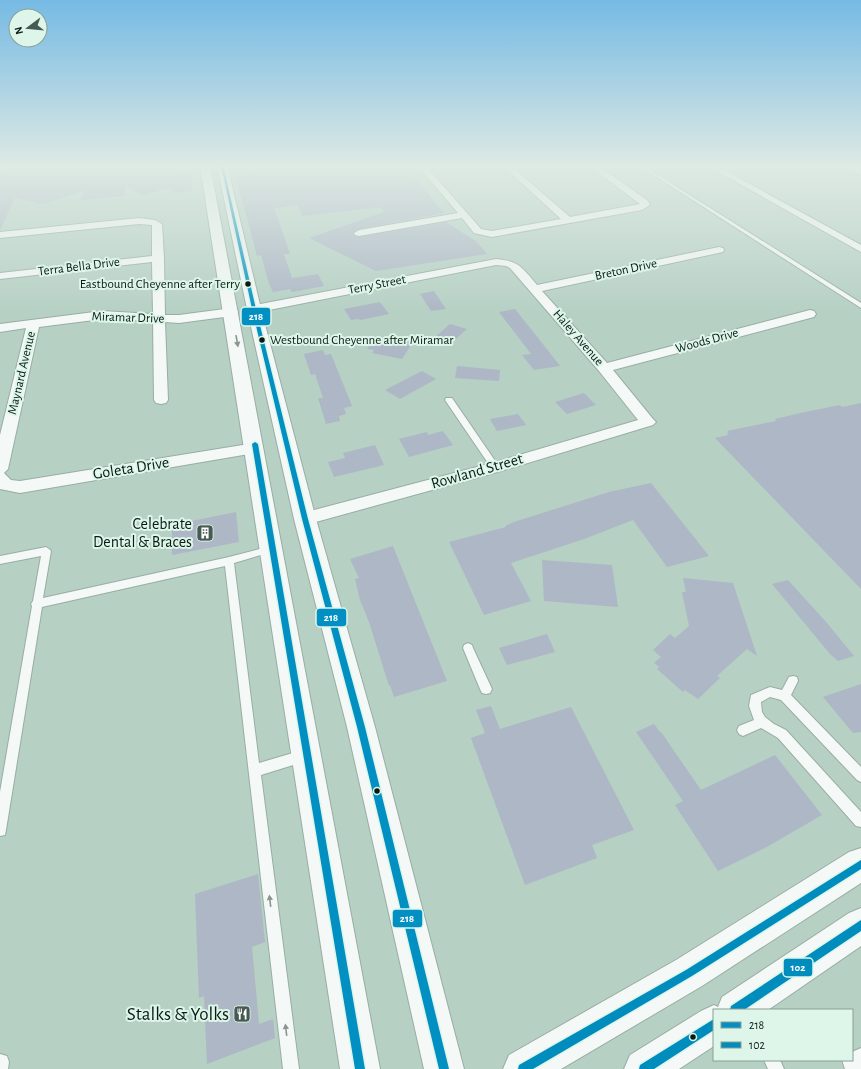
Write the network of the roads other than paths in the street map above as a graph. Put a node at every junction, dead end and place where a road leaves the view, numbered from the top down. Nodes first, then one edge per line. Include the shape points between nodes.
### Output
1 (214, 215) edge
2 (233, 215) edge
3 (463, 215) joint
4 (562, 215) edge
5 (601, 215) edge
6 (718, 215) edge
7 (800, 215) edge
8 (569, 221) junction
9 (359, 233) dead end
10 (0, 235) edge
11 (861, 249) edge
12 (221, 250) junction
13 (719, 250) dead end
14 (159, 258) junction
15 (501, 262) joint
16 (0, 276) edge
17 (534, 289) junction
18 (861, 306) edge
19 (254, 309) junction
20 (232, 312) junction
21 (810, 314) dead end
22 (159, 319) junction
23 (33, 324) junction
24 (0, 328) edge
25 (604, 368) junction
26 (271, 380) junction
27 (161, 400) dead end
28 (449, 400) dead end
29 (648, 422) joint
30 (256, 448) junction
31 (495, 467) junction
32 (0, 469) edge
33 (3, 481) edge
34 (305, 519) junction
35 (273, 549) junction
36 (0, 560) edge
37 (229, 560) junction
38 (36, 604) junction
39 (468, 648) dead end
40 (793, 680) dead end
41 (486, 689) dead end
42 (785, 696) junction
43 (762, 722) junction
44 (743, 730) dead end
45 (306, 755) junction
46 (254, 771) junction
47 (861, 776) edge
48 (861, 821) edge
49 (0, 830) edge
50 (861, 864) edge
51 (861, 924) edge
52 (739, 1009) edge
53 (713, 1026) edge
54 (0, 1062) edge
55 (0, 1069) edge
56 (291, 1069) edge
57 (360, 1069) edge
58 (444, 1069) edge
59 (523, 1069) edge
60 (644, 1069) edge

1 - 12 main road
2 - 19 main road
3 - 8 street via 478,231 484,233 502,233
3 - 9 street
4 - 8 street
5 - 8 street
6 - 18 lane
7 - 11 street
10 - 14 street via 139,221 152,222 157,224
12 - 19 main road via 226,257 239,306
12 - 20 main road
13 - 17 street, Breton Drive
14 - 16 street, Terra Bella Drive
14 - 22 street
15 - 17 street, Haley Avenue via 514,266
15 - 19 street, Terry Street
17 - 25 street, Haley Avenue
19 - 26 main road
20 - 22 street, Miramar Drive
20 - 26 main road via 243,315 261,369
20 -> 30 main road
21 - 25 street, Woods Drive
22 - 23 street, Miramar Drive via 102,315
22 - 27 street
23 - 24 street, Miramar Drive
23 - 32 street, Maynard Avenue
25 - 29 street, Haley Avenue
26 - 34 main road
28 - 31 lane
29 - 31 street, Rowland Street
30 - 33 street, Goleta Drive via 20,487
30 - 35 main road
31 - 34 street, Rowland Street
34 - 58 main road via 361,727
35 - 37 lane
35 - 45 main road
36 - 38 lane via 46,551
37 - 38 lane
37 - 46 lane
38 - 49 lane
39 - 41 lane
40 - 42 lane
42 - 43 lane via 766,692 755,699 754,710
42 - 47 lane
43 - 44 lane
43 - 48 lane via 782,734
45 - 46 lane
45 - 57 main road
56 -> 46 lane
50 - 59 main road via 689,973
51 - 52 main road
53 - 60 main road
54 - 55 lane

